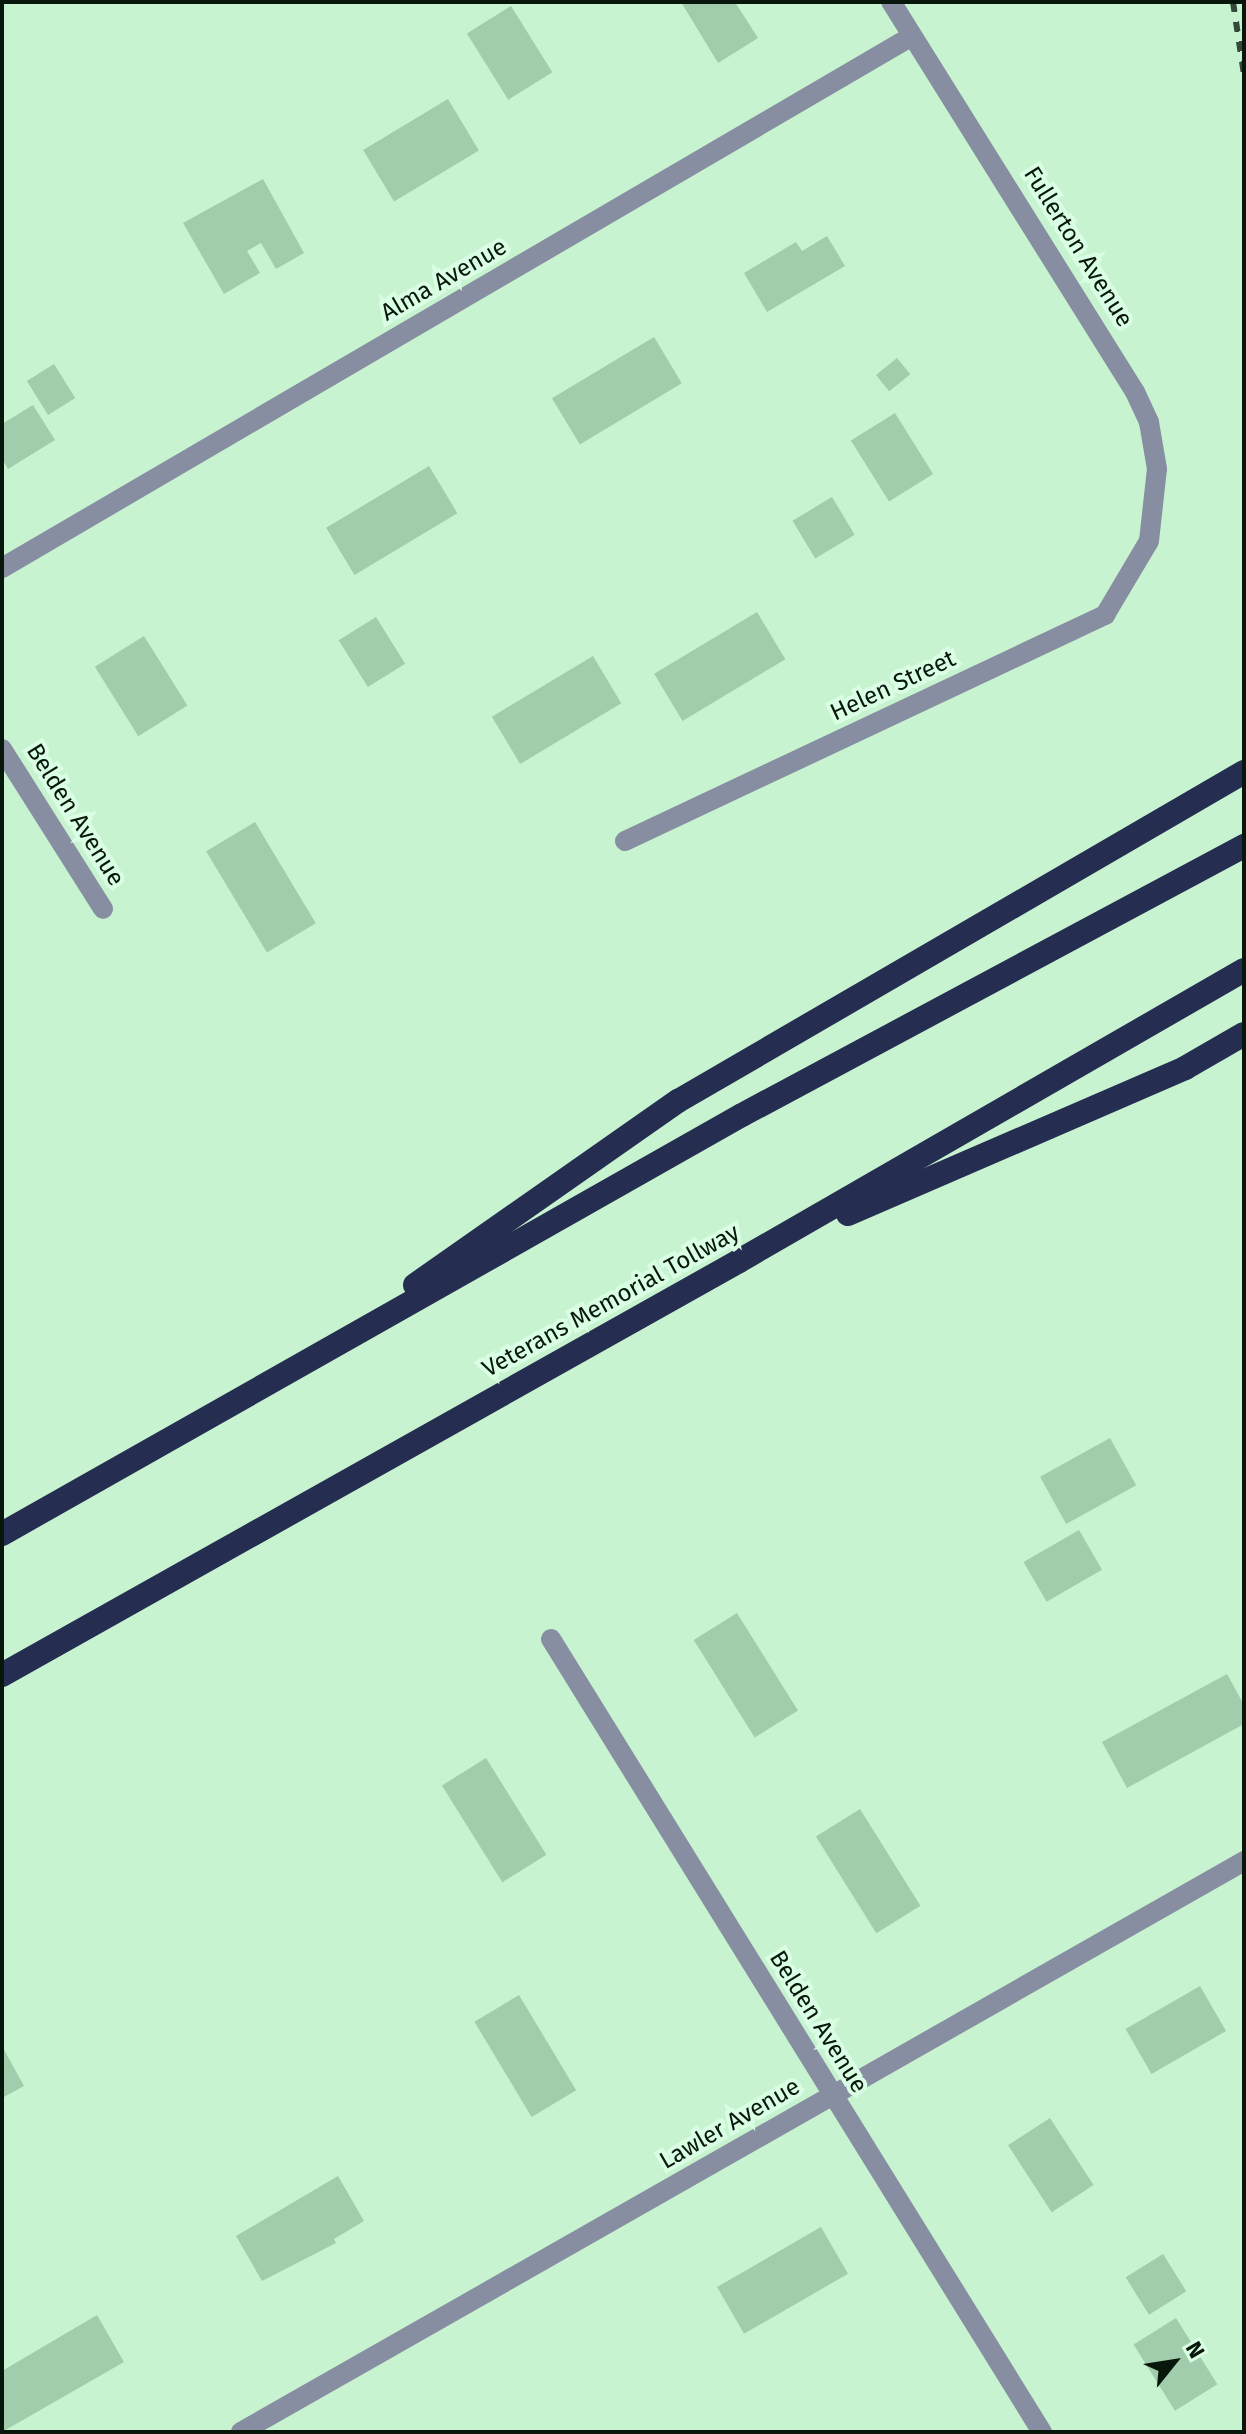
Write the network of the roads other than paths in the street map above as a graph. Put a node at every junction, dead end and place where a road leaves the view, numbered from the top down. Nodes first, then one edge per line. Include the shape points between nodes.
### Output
1 (891, 2) edge
2 (912, 36) junction
3 (1149, 541) joint
4 (2, 568) edge
5 (2, 749) edge
6 (1244, 772) edge
7 (625, 841) dead end
8 (1244, 846) edge
9 (103, 909) dead end
10 (1241, 972) edge
11 (1244, 1034) edge
12 (739, 1261) junction
13 (292, 1371) junction
14 (2, 1534) edge
15 (551, 1639) dead end
16 (2, 1675) edge
17 (1244, 1861) edge
18 (833, 2095) junction
19 (241, 2432) edge
20 (1042, 2432) edge

1 - 2 street, Fullerton Avenue
2 - 3 street, Fullerton Avenue via 1135,392 1149,422 1157,469
2 - 4 street, Alma Avenue
3 - 7 street, Helen Street via 1105,615
5 - 9 street, Belden Avenue
6 - 13 highway via 678,1101
8 - 13 highway via 742,1115
10 - 12 highway, Veterans Memorial Tollway
11 - 12 highway via 1185,1068
12 - 16 highway, Veterans Memorial Tollway
13 - 14 highway
15 - 18 street, Belden Avenue
17 - 18 street, Lawler Avenue
18 - 19 street, Lawler Avenue
18 - 20 street, Belden Avenue

